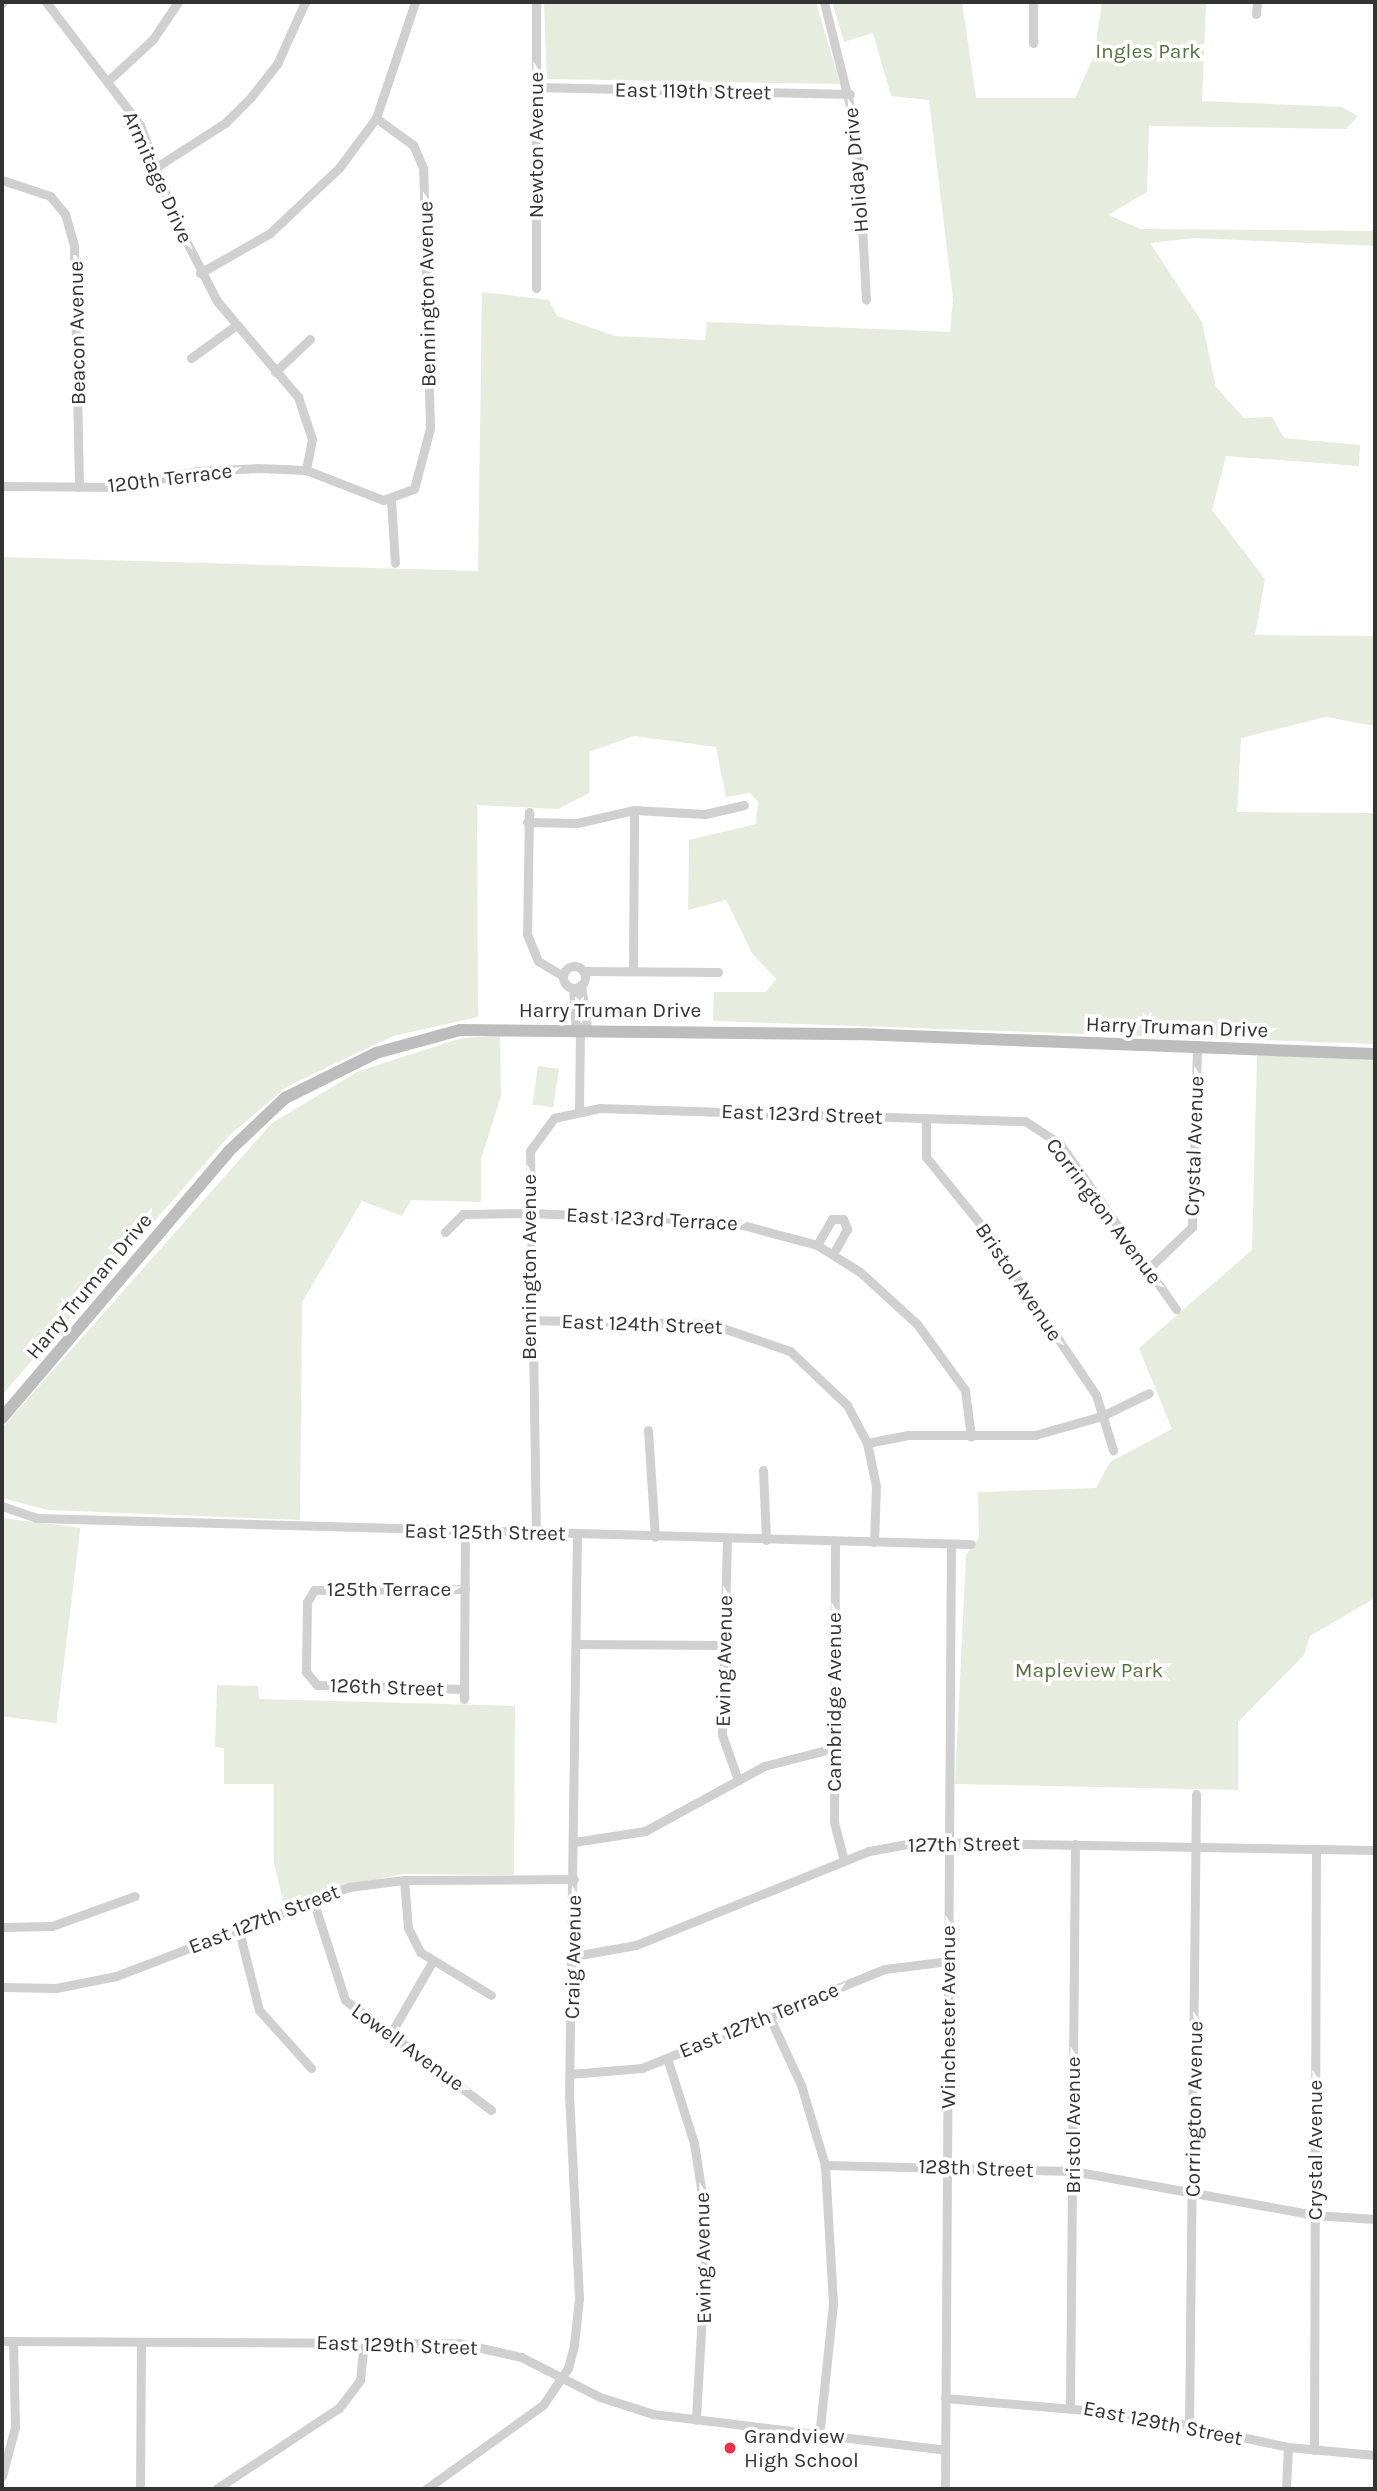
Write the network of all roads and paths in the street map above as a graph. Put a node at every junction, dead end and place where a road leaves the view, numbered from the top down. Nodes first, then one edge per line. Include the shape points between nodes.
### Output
1 (46, 2) edge
2 (178, 2) edge
3 (305, 2) edge
4 (415, 2) edge
5 (536, 2) edge
6 (824, 2) edge
7 (1032, 2) edge
8 (1257, 2) edge
9 (1256, 14) dead end
10 (1032, 43) dead end
11 (110, 79) junction
12 (536, 87) junction
13 (850, 94) junction
14 (376, 118) junction
15 (158, 166) junction
16 (2, 180) edge
17 (201, 273) junction
18 (536, 288) dead end
19 (866, 300) dead end
20 (235, 326) junction
21 (310, 339) dead end
22 (191, 358) dead end
23 (275, 372) junction
24 (306, 470) junction
25 (2, 486) edge
26 (79, 487) junction
27 (391, 500) junction
28 (395, 563) dead end
29 (744, 805) dead end
30 (634, 810) junction
31 (633, 968) junction
32 (583, 971) junction
33 (718, 972) dead end
34 (563, 976) junction
35 (577, 987) junction
36 (581, 1027) junction
37 (1197, 1047) junction
38 (1375, 1054) edge
39 (579, 1109) junction
40 (926, 1118) junction
41 (1025, 1121) joint
42 (530, 1213) junction
43 (445, 1232) dead end
44 (817, 1245) junction
45 (834, 1254) junction
46 (1148, 1269) junction
47 (1177, 1309) dead end
48 (530, 1320) junction
49 (1149, 1393) dead end
50 (1105, 1413) junction
51 (2, 1418) edge
52 (648, 1430) dead end
53 (971, 1437) junction
54 (867, 1443) junction
55 (1113, 1450) dead end
56 (763, 1470) dead end
57 (2, 1506) edge
58 (465, 1531) junction
59 (536, 1533) junction
60 (577, 1534) junction
61 (655, 1537) junction
62 (727, 1539) junction
63 (766, 1540) junction
64 (835, 1542) junction
65 (874, 1542) junction
66 (951, 1544) junction
67 (971, 1544) dead end
68 (465, 1589) junction
69 (576, 1644) junction
70 (724, 1645) junction
71 (310, 1683) joint
72 (834, 1748) junction
73 (738, 1780) junction
74 (1196, 1794) dead end
75 (949, 1841) junction
76 (574, 1842) junction
77 (1075, 1844) junction
78 (1196, 1848) junction
79 (1316, 1849) junction
80 (1375, 1850) edge
81 (844, 1861) junction
82 (574, 1879) junction
83 (404, 1880) junction
84 (135, 1896) dead end
85 (312, 1897) junction
86 (2, 1927) edge
87 (238, 1927) junction
88 (574, 1956) junction
89 (948, 1961) junction
90 (431, 1964) junction
91 (2, 1987) edge
92 (491, 1995) dead end
93 (769, 2016) junction
94 (391, 2033) junction
95 (667, 2058) junction
96 (311, 2068) dead end
97 (570, 2074) junction
98 (491, 2110) dead end
99 (825, 2165) junction
100 (947, 2167) junction
101 (1073, 2171) junction
102 (1193, 2189) junction
103 (1314, 2215) junction
104 (1375, 2219) edge
105 (2, 2341) edge
106 (13, 2341) junction
107 (141, 2342) junction
108 (364, 2343) junction
109 (563, 2377) junction
110 (947, 2398) junction
111 (1070, 2406) junction
112 (696, 2420) junction
113 (1189, 2425) junction
114 (819, 2437) junction
115 (1288, 2447) junction
116 (945, 2450) junction
117 (1314, 2450) junction
118 (1375, 2455) edge
119 (2, 2476) edge
120 (140, 2489) edge
121 (216, 2489) edge
122 (426, 2489) edge
123 (945, 2489) edge
124 (1286, 2489) edge

1 - 11 street, Armitage Drive
2 - 11 street via 153,39
3 - 15 street via 276,64 251,97 195,145
4 - 14 street
5 - 12 street, Newton Avenue
6 - 13 street, Holiday Drive
7 - 10 street
8 - 9 street
11 - 15 street, Armitage Drive
12 - 13 street, East 119th Street
12 - 18 street, Newton Avenue
13 - 19 street, Holiday Drive
14 - 17 street via 298,210
14 - 27 street, Bennington Avenue via 413,145 424,168 430,428 414,489
15 - 17 street, Armitage Drive
16 - 26 street, Beacon Avenue via 50,196 65,214 74,246
17 - 20 street, Armitage Drive
20 - 22 street
20 - 23 street, Armitage Drive
21 - 23 street
23 - 24 street, Armitage Drive via 309,419
24 - 26 street, 120th Terrace via 213,470 121,487
24 - 27 street, 120th Terrace
25 - 26 street, 120th Terrace
27 - 28 street
29 - 30 street via 705,814
30 - 31 street
30 - 34 street via 577,823 528,817 527,934 538,961
31 - 32 street
31 - 33 street
32 - 34 street via 571,966
32 - 35 street
34 - 35 street
35 - 36 street
36 - 37 main road, Harry Truman Drive
36 - 39 street
36 - 51 main road, Harry Truman Drive via 460,1030 376,1053 285,1098 229,1151
37 - 38 main road, Harry Truman Drive
37 - 46 street, Crystal Avenue via 1192,1227
39 - 40 street, East 123rd Street
39 - 42 street, Bennington Avenue via 554,1118 536,1136 530,1151
40 - 41 street, East 123rd Street
40 - 50 street, Bristol Avenue via 926,1157 981,1224
41 - 46 street, Corrington Avenue via 1060,1143
42 - 43 street, East 123rd Terrace via 463,1214
42 - 44 street, East 123rd Terrace via 728,1221
42 - 48 street, Bennington Avenue
44 - 45 street, East 123rd Terrace
44 - 45 street via 832,1219 843,1219 847,1229
45 - 53 street, East 123rd Terrace via 892,1298 956,1374 969,1404
46 - 47 street, Corrington Avenue
48 - 54 street, East 124th Street via 710,1325 754,1334 822,1375
48 - 59 street, Bennington Avenue
49 - 50 street
50 - 53 street via 1035,1435
50 - 55 street, Bristol Avenue
52 - 61 street
53 - 54 street via 908,1435
54 - 65 street via 876,1486
56 - 63 street
57 - 58 street, East 125th Street via 36,1518
58 - 59 street, East 125th Street
58 - 68 street
59 - 60 street, East 125th Street
60 - 61 street, East 125th Street
60 - 69 street, Craig Avenue
61 - 62 street, East 125th Street
62 - 63 street, East 125th Street
62 - 70 street, Ewing Avenue
63 - 64 street, East 125th Street
64 - 65 street, East 125th Street
64 - 72 street, Cambridge Avenue
65 - 66 street, East 125th Street
66 - 67 street, East 125th Street
66 - 75 street, Winchester Avenue
68 - 71 street, 125th Terrace via 314,1590 307,1602
68 - 71 street, 126th Street via 464,1694
69 - 70 street
69 - 76 street, Craig Avenue
70 - 73 street, Ewing Avenue via 722,1735
72 - 73 street via 783,1759
72 - 81 street, Cambridge Avenue via 834,1822
73 - 76 street via 645,1830
74 - 78 street, Corrington Avenue
75 - 77 street, 127th Street
75 - 81 street, 127th Street via 888,1846
75 - 89 street, Winchester Avenue
76 - 82 street, Craig Avenue
77 - 78 street, 127th Street
77 - 101 street, Bristol Avenue
78 - 79 street, 127th Street
78 - 102 street, Corrington Avenue
79 - 80 street, 127th Street
79 - 103 street, Crystal Avenue
81 - 88 street, 127th Street via 636,1945
82 - 83 street, East 127th Street
82 - 88 street, Craig Avenue
83 - 85 street, East 127th Street
83 - 90 street via 408,1928
84 - 86 street via 52,1926
85 - 87 street, East 127th Street
85 - 94 street, Lowell Avenue via 345,2000
87 - 91 street, East 127th Street via 106,1979
87 - 96 street via 259,2010
88 - 97 street, Craig Avenue
89 - 93 street, East 127th Terrace via 885,1969
89 - 100 street, Winchester Avenue
90 - 92 street
90 - 94 street
93 - 95 street, East 127th Terrace
93 - 99 street via 801,2085
94 - 98 street, Lowell Avenue
95 - 97 street, East 127th Terrace via 624,2072
95 - 112 street, Ewing Avenue via 694,2143 707,2227
97 - 109 street, Craig Avenue via 579,2298
99 - 100 street, 128th Street
99 - 114 street via 832,2304
100 - 101 street, 128th Street
100 - 110 street, Winchester Avenue
101 - 102 street, 128th Street
101 - 111 street, Bristol Avenue
102 - 103 street, 128th Street
102 - 113 street, Corrington Avenue
103 - 104 street, 128th Street
103 - 117 street, Crystal Avenue
105 - 106 street, East 129th Street
106 - 107 street, East 129th Street
106 - 119 street via 15,2427
107 - 108 street, East 129th Street
107 - 120 street
108 - 109 street, East 129th Street via 480,2346
108 - 121 street via 360,2380 339,2408
109 - 112 street, East 129th Street via 627,2408
109 - 122 street via 516,2429
110 - 111 street, East 129th Street
110 - 116 street, Winchester Avenue
111 - 113 street, East 129th Street
112 - 114 street, East 129th Street
113 - 115 street, East 129th Street
114 - 116 street, East 129th Street
115 - 117 street, East 129th Street
115 - 124 street
116 - 123 street, Winchester Avenue
117 - 118 street, East 129th Street

